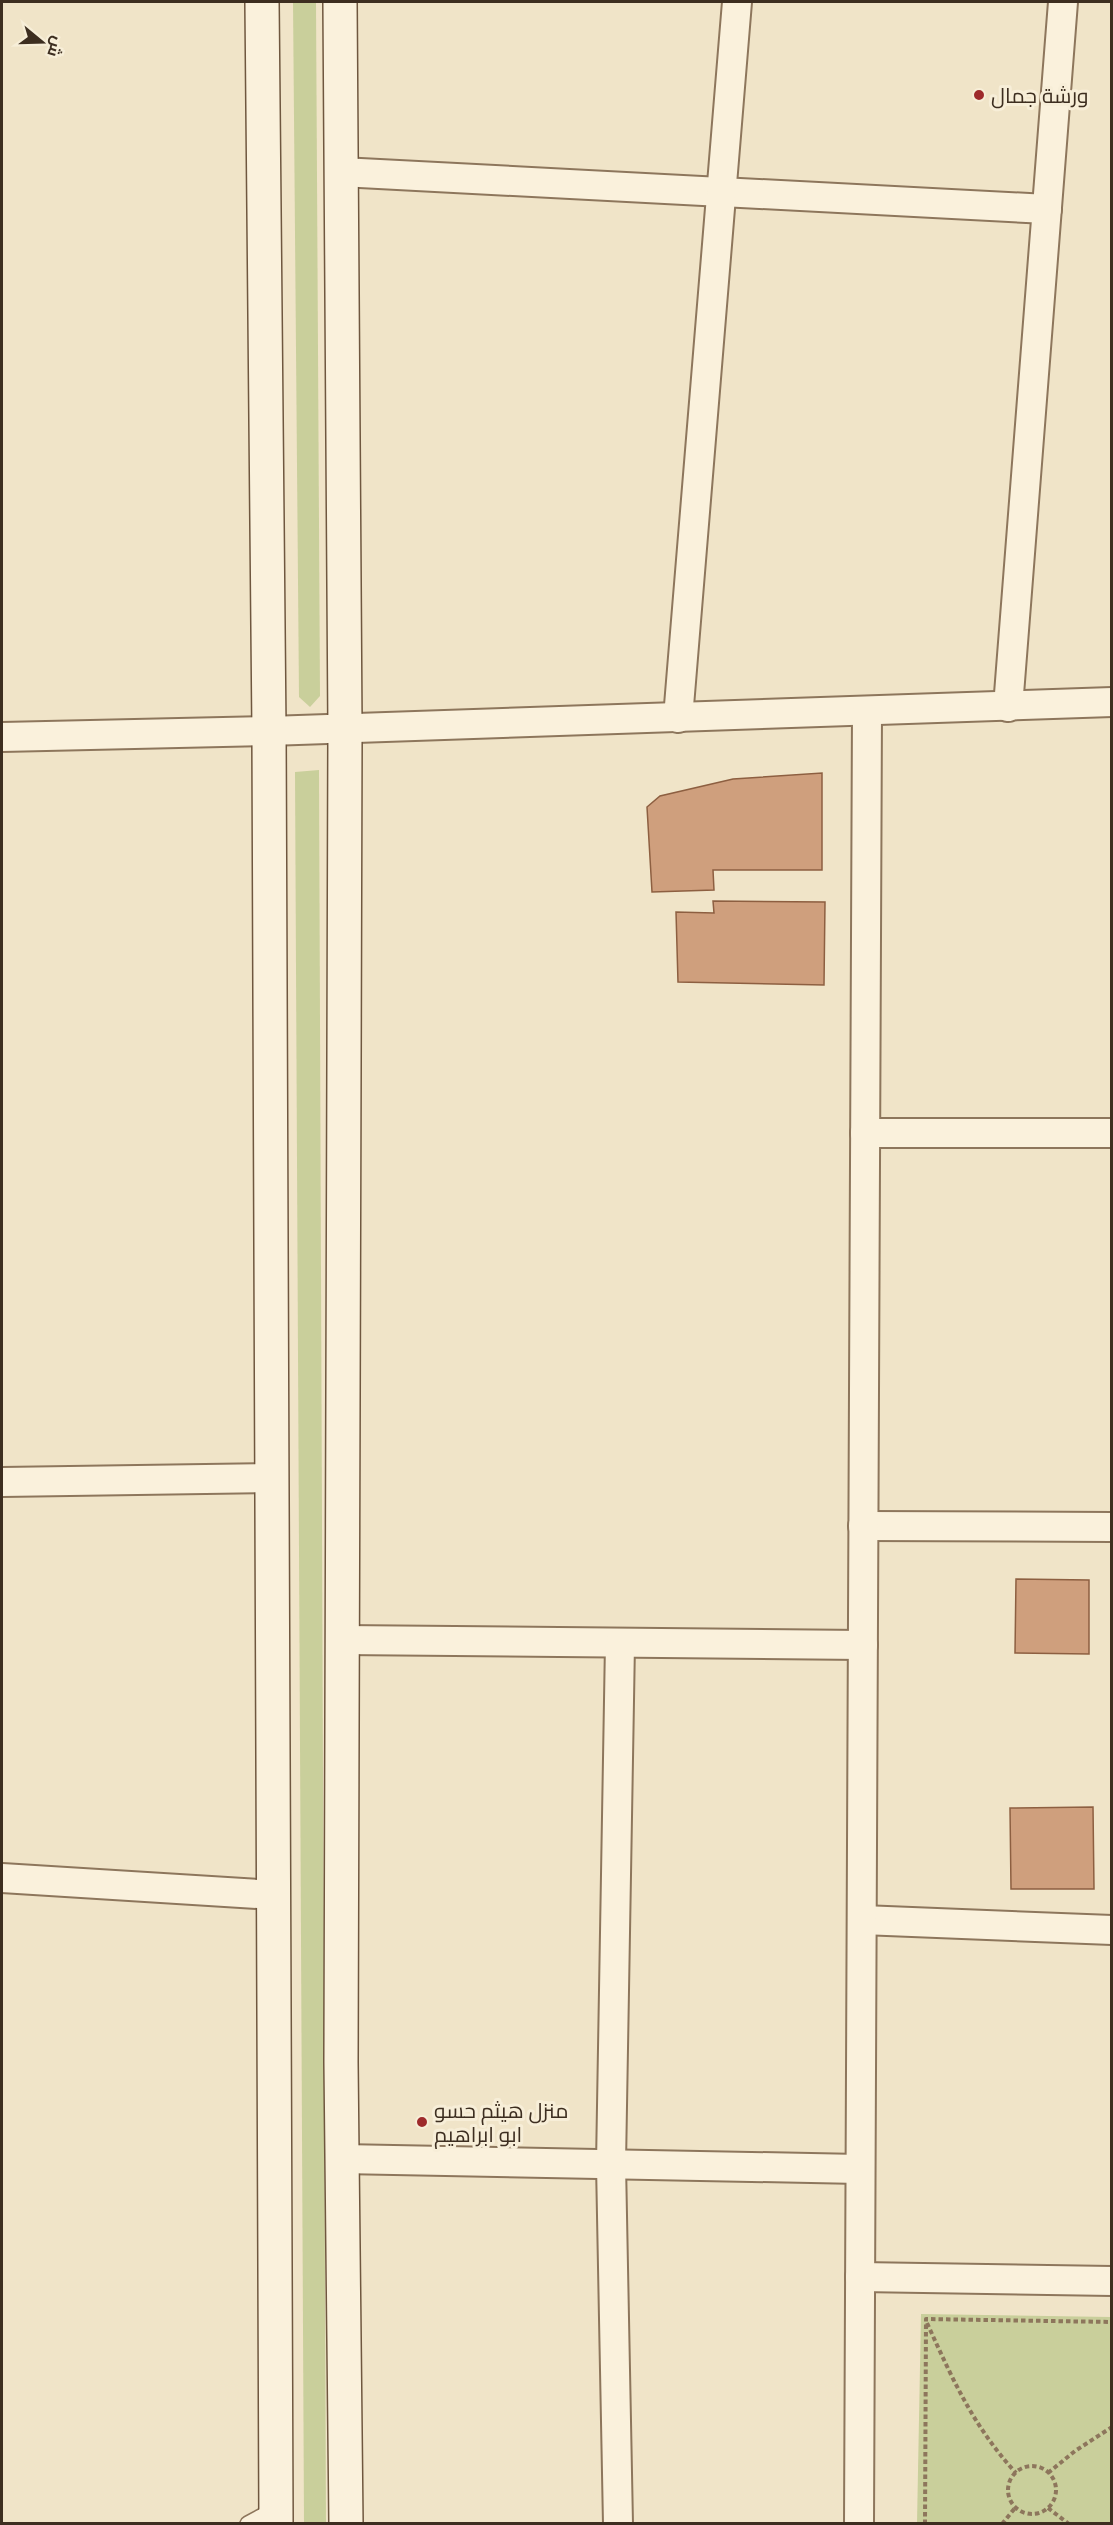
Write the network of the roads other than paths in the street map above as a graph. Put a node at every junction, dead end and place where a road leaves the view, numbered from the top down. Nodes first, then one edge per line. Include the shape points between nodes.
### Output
1 (262, 2) edge
2 (340, 2) edge
3 (737, 2) edge
4 (1063, 2) edge
5 (341, 172) junction
6 (721, 192) junction
7 (1047, 209) junction
8 (1112, 702) edge
9 (1008, 706) junction
10 (867, 712) junction
11 (678, 718) junction
12 (345, 729) junction
13 (269, 731) junction
14 (2, 736) edge
15 (865, 1133) junction
16 (1112, 1134) edge
17 (273, 1478) junction
18 (2, 1482) edge
19 (863, 1526) junction
20 (1112, 1527) edge
21 (342, 1640) junction
22 (620, 1643) junction
23 (863, 1645) junction
24 (2, 1878) edge
25 (274, 1895) junction
26 (862, 1920) junction
27 (1112, 1930) edge
28 (342, 2159) junction
29 (611, 2164) junction
30 (860, 2169) junction
31 (860, 2277) junction
32 (1112, 2281) edge
33 (267, 2519) edge
34 (346, 2523) edge
35 (618, 2523) edge
36 (859, 2523) edge

1 - 13 main road
2 - 5 main road
3 - 6 street
4 - 7 street
5 - 6 street
5 - 12 main road
6 - 7 street
6 - 11 street
7 - 9 street
8 - 9 street
9 - 10 street
10 - 11 street
10 - 15 street
11 - 12 street
12 - 13 street
12 - 21 main road
13 - 14 street
13 - 17 main road
15 - 16 street
15 - 19 street
17 - 18 street
17 - 25 main road
19 - 20 street
19 - 23 street
21 - 22 street
21 - 28 main road
22 - 23 street
22 - 29 street
23 - 26 street
24 - 25 street
25 - 33 main road
26 - 27 street
26 - 30 street
28 - 29 street
28 - 34 main road
29 - 30 street
29 - 35 street
30 - 31 street
31 - 32 street
31 - 36 street

